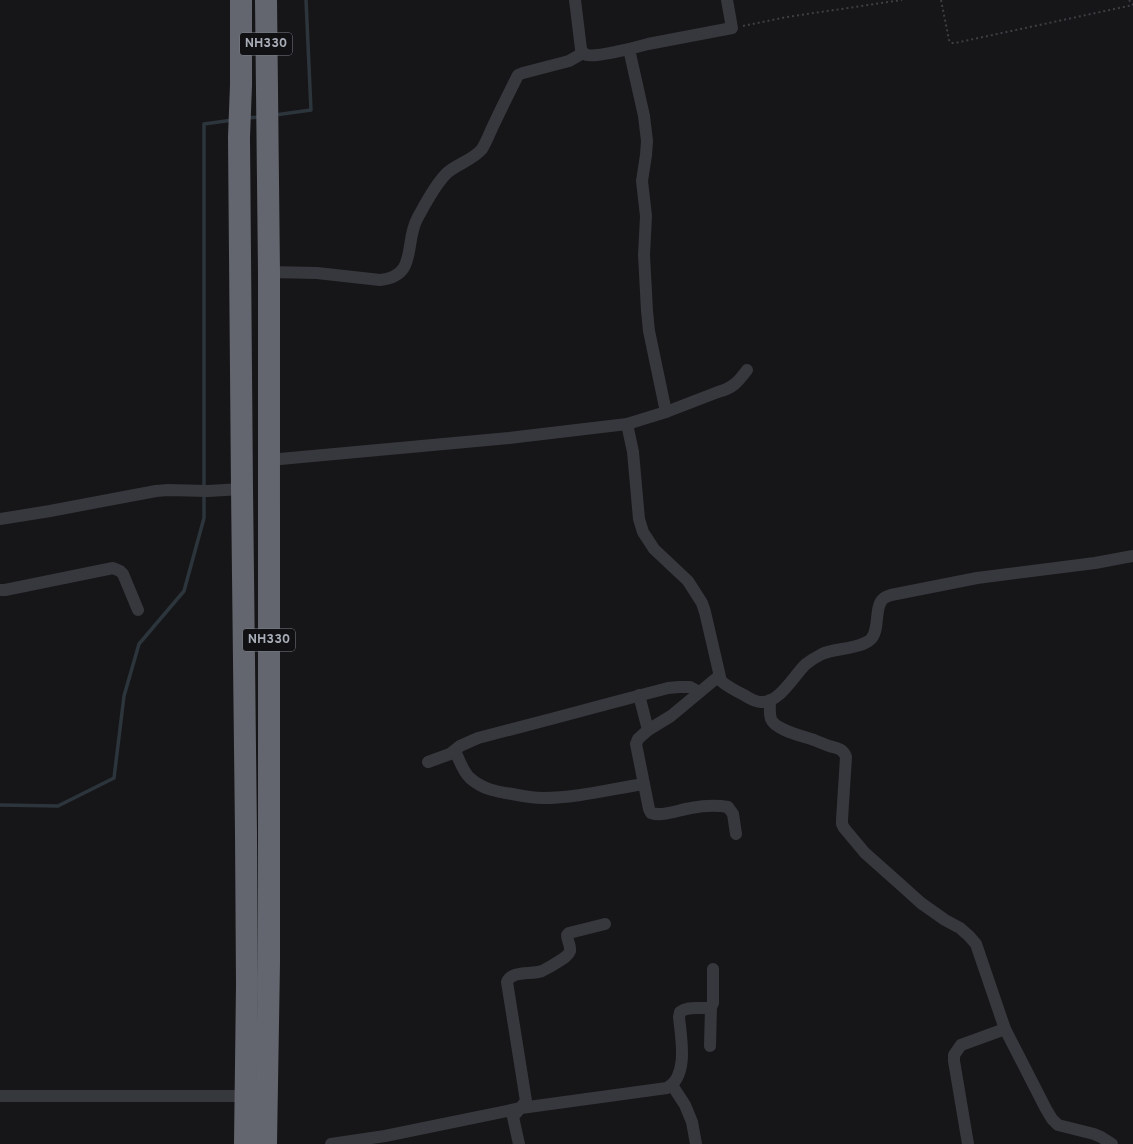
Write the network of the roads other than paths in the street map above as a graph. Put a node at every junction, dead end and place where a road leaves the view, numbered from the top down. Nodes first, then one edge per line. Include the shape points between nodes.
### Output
1 (241, 0) edge
2 (266, 0) edge
3 (575, 0) edge
4 (727, 0) edge
5 (629, 49) junction
6 (583, 53) junction
7 (269, 272) junction
8 (747, 370) dead end
9 (666, 412) junction
10 (627, 424) junction
11 (269, 460) junction
12 (242, 489) junction
13 (0, 519) edge
14 (1133, 556) edge
15 (0, 590) edge
16 (138, 610) dead end
17 (719, 676) junction
18 (699, 692) junction
19 (639, 695) junction
20 (770, 700) junction
21 (648, 730) junction
22 (455, 751) junction
23 (428, 762) dead end
24 (644, 784) junction
25 (736, 834) dead end
26 (605, 924) dead end
27 (713, 969) dead end
28 (711, 1007) junction
29 (1005, 1029) junction
30 (710, 1046) dead end
31 (672, 1085) junction
32 (0, 1096) edge
33 (245, 1096) junction
34 (521, 1108) junction
35 (245, 1144) edge
36 (266, 1144) edge
37 (331, 1144) edge
38 (519, 1144) edge
39 (696, 1144) edge
40 (968, 1144) edge
41 (1112, 1144) edge

1 - 12 highway, NH330 via 239,136
2 - 7 highway, NH330
3 - 6 street
4 - 5 street via 732,28
5 - 6 street via 594,55
5 - 9 street via 647,141 642,181 646,216 646,311
6 - 7 street via 569,61 518,75 481,149 448,172 427,202 416,221 408,260 404,269 397,275 380,280 317,273
7 - 11 highway, NH330
8 - 9 street via 736,384 727,389
9 - 10 street
10 - 11 street via 509,438
10 - 17 street via 633,452 639,519 643,532 654,549 688,581 702,604 706,612
11 - 36 highway, NH330 via 269,963
12 - 13 street via 156,491
12 - 33 highway, NH330 via 247,985
14 - 20 street via 977,578 891,595 880,602 875,633 868,642 814,658
15 - 16 street via 112,568 123,574
17 - 18 street
17 - 20 street via 727,686 753,700
18 - 19 street via 690,687 679,686
18 - 21 street via 671,716
19 - 21 street
19 - 22 street via 483,736 460,746
20 - 29 street via 771,719 774,724 844,752 844,828 865,854 922,903 960,928 976,944
21 - 24 street via 636,744
22 - 23 street
22 - 24 street via 468,776 484,787 500,792 542,798 572,796
24 - 25 street via 651,812 660,815 692,808 728,807 733,814
26 - 34 street via 569,933 569,953 547,968 508,978 526,1101
27 - 28 street
28 - 30 street
28 - 31 street via 688,1008 680,1012 682,1067
29 - 40 street via 961,1045 954,1055
29 - 41 street via 1052,1119 1058,1125 1101,1137
31 - 34 street via 667,1088
31 - 39 street via 692,1122
32 - 33 street
33 - 35 highway, NH330
34 - 37 street via 385,1136
34 - 38 street via 512,1117

